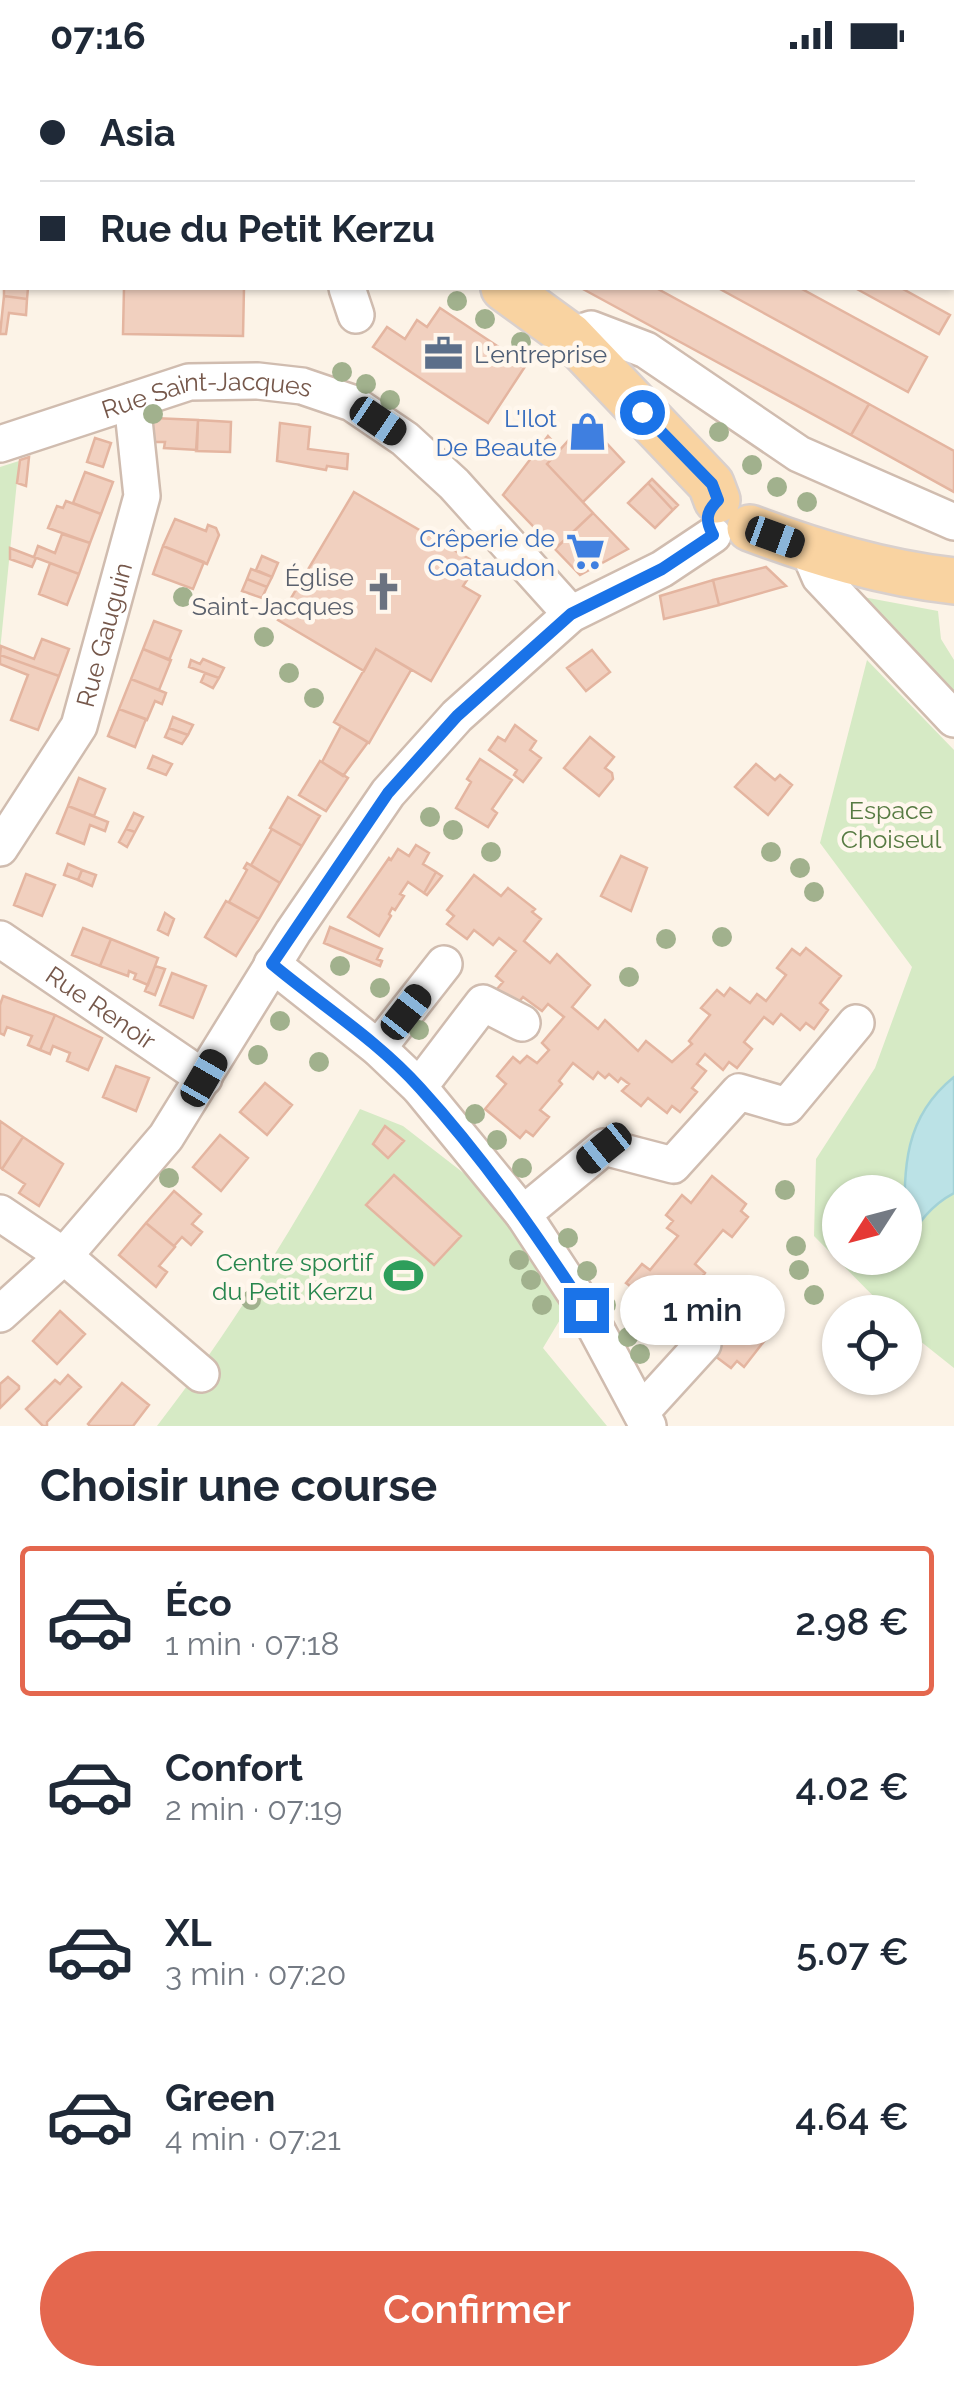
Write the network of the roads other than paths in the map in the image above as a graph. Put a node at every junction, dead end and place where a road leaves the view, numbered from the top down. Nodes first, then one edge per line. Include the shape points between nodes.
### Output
1 (507, 290) edge
2 (570, 336) junction
3 (132, 401) junction
4 (0, 444) edge
5 (727, 521) junction
6 (954, 522) edge
7 (808, 549) junction
8 (953, 568) edge
9 (571, 614) junction
10 (954, 719) edge
11 (0, 848) edge
12 (0, 939) edge
13 (272, 964) junction
14 (444, 964) dead end
15 (522, 1023) dead end
16 (856, 1024) dead end
17 (378, 1048) junction
18 (204, 1078) junction
19 (419, 1087) junction
20 (0, 1213) edge
21 (523, 1214) junction
22 (64, 1256) junction
23 (0, 1314) edge
24 (703, 1344) dead end
25 (201, 1374) dead end
26 (644, 1419) edge

1 - 2 main road
2 - 5 main road via 712,484
2 - 6 street via 592,329 646,350 799,454
3 - 4 street, Rue Saint-Jacques
3 - 9 street, Rue Saint-Jacques via 189,382 258,381 302,386 352,403 454,484
3 - 11 street, Rue Gauguin via 142,496 79,726
5 - 7 main road
5 - 9 street via 662,569
7 - 8 main road via 900,575
7 - 10 street via 820,577
9 - 13 street via 457,716 388,793
12 - 18 street, Rue Renoir
13 - 17 street
13 - 18 street
14 - 17 street
15 - 19 street via 483,1003
16 - 21 street via 787,1106 740,1092 674,1165 604,1148
17 - 19 street
18 - 22 street via 166,1137
19 - 21 street
20 - 22 street
21 - 26 street via 586,1310
22 - 23 street
22 - 25 street
24 - 26 street

